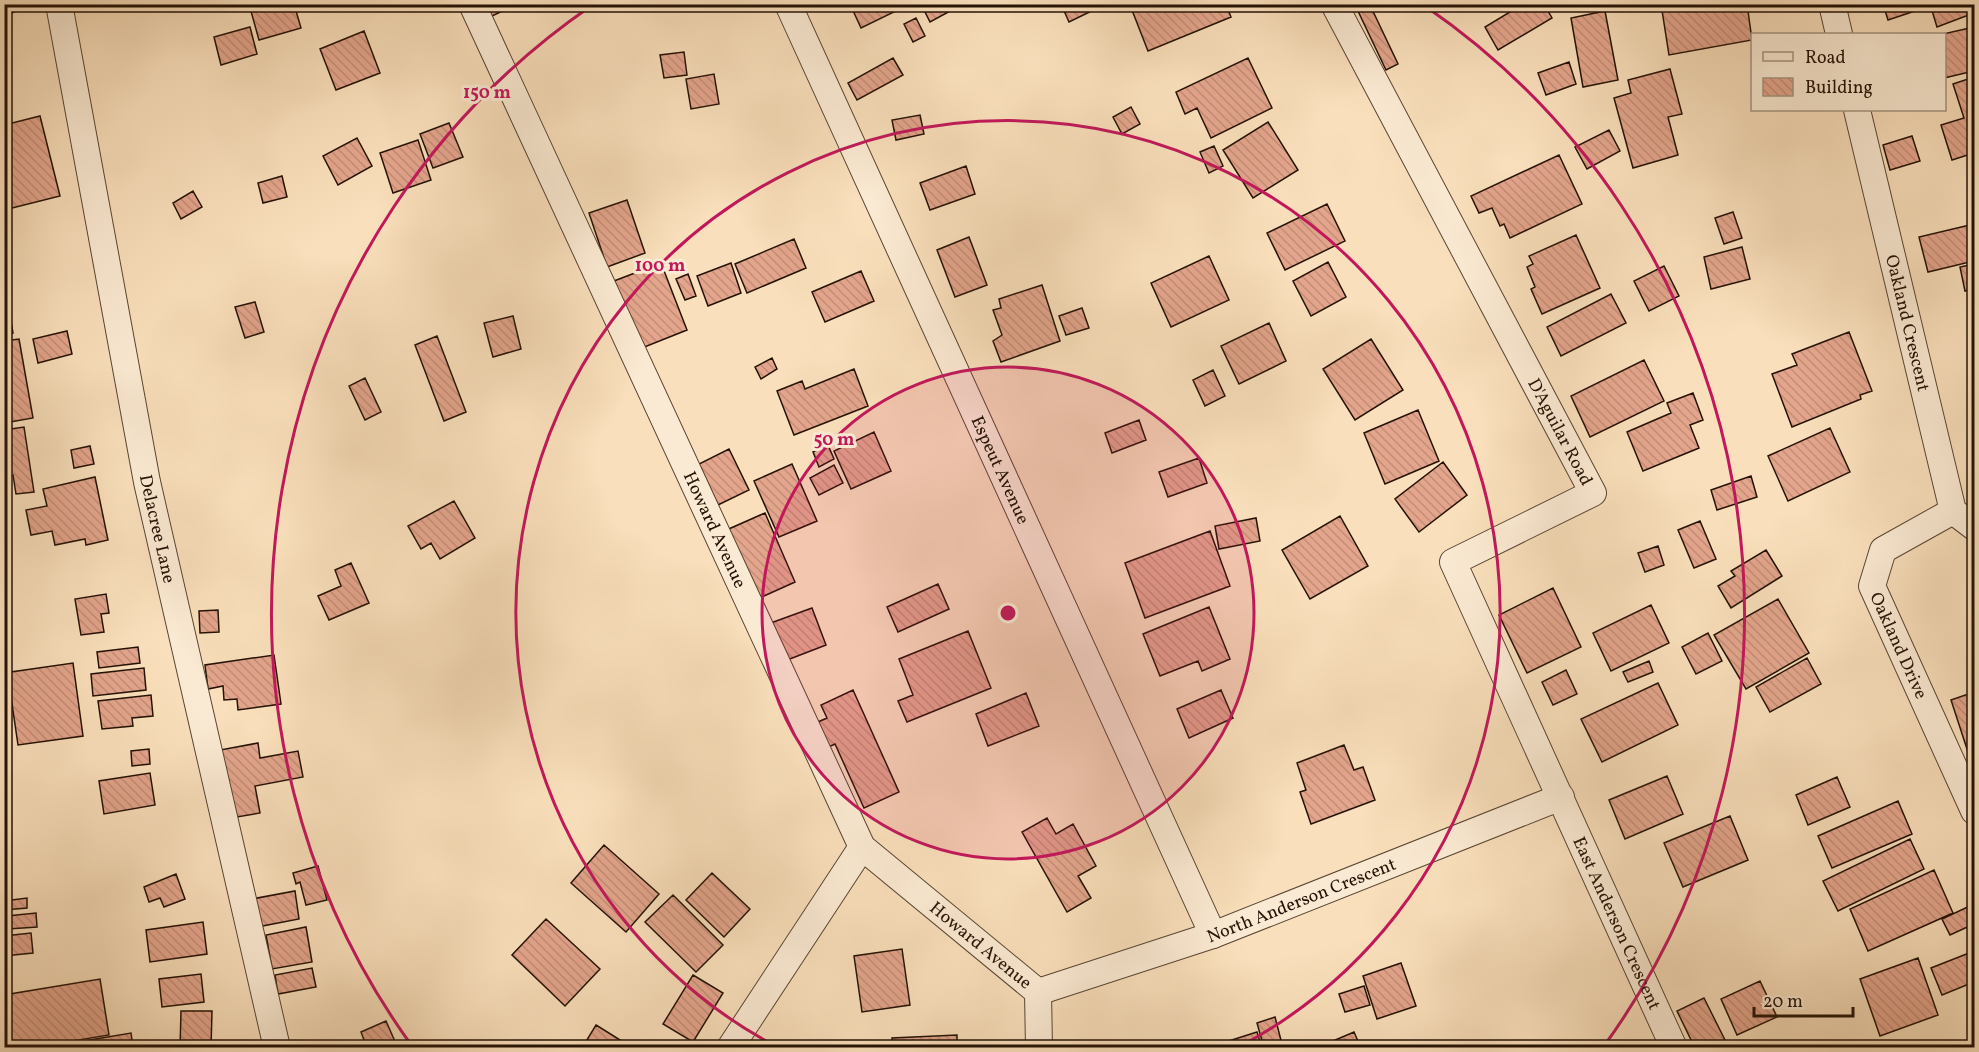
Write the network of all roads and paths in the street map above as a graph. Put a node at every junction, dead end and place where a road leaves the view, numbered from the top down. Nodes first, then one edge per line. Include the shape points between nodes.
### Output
1 (59, 4) edge
2 (472, 4) edge
3 (788, 4) edge
4 (1334, 4) edge
5 (1832, 4) edge
6 (1839, 33) edge
7 (1857, 111) edge
8 (1953, 511) junction
9 (1974, 527) edge
10 (1561, 797) junction
11 (1974, 811) edge
12 (862, 847) junction
13 (1213, 935) junction
14 (1038, 992) junction
15 (278, 1047) edge
16 (730, 1047) edge
17 (1039, 1047) edge
18 (1674, 1047) edge

1 - 15 street, Delacree Lane via 147,482
2 - 12 street, Howard Avenue
3 - 13 street, Espeut Avenue
4 - 10 street, D'Aguilar Road via 1593,493 1453,562
5 - 6 street
7 - 8 street, Oakland Crescent
8 - 9 street
8 - 11 street, Oakland Drive via 1884,550 1872,586
10 - 13 street, North Anderson Crescent
10 - 18 street, East Anderson Crescent
12 - 14 street, Howard Avenue
12 - 16 street
13 - 14 street, North Anderson Crescent
14 - 17 street

